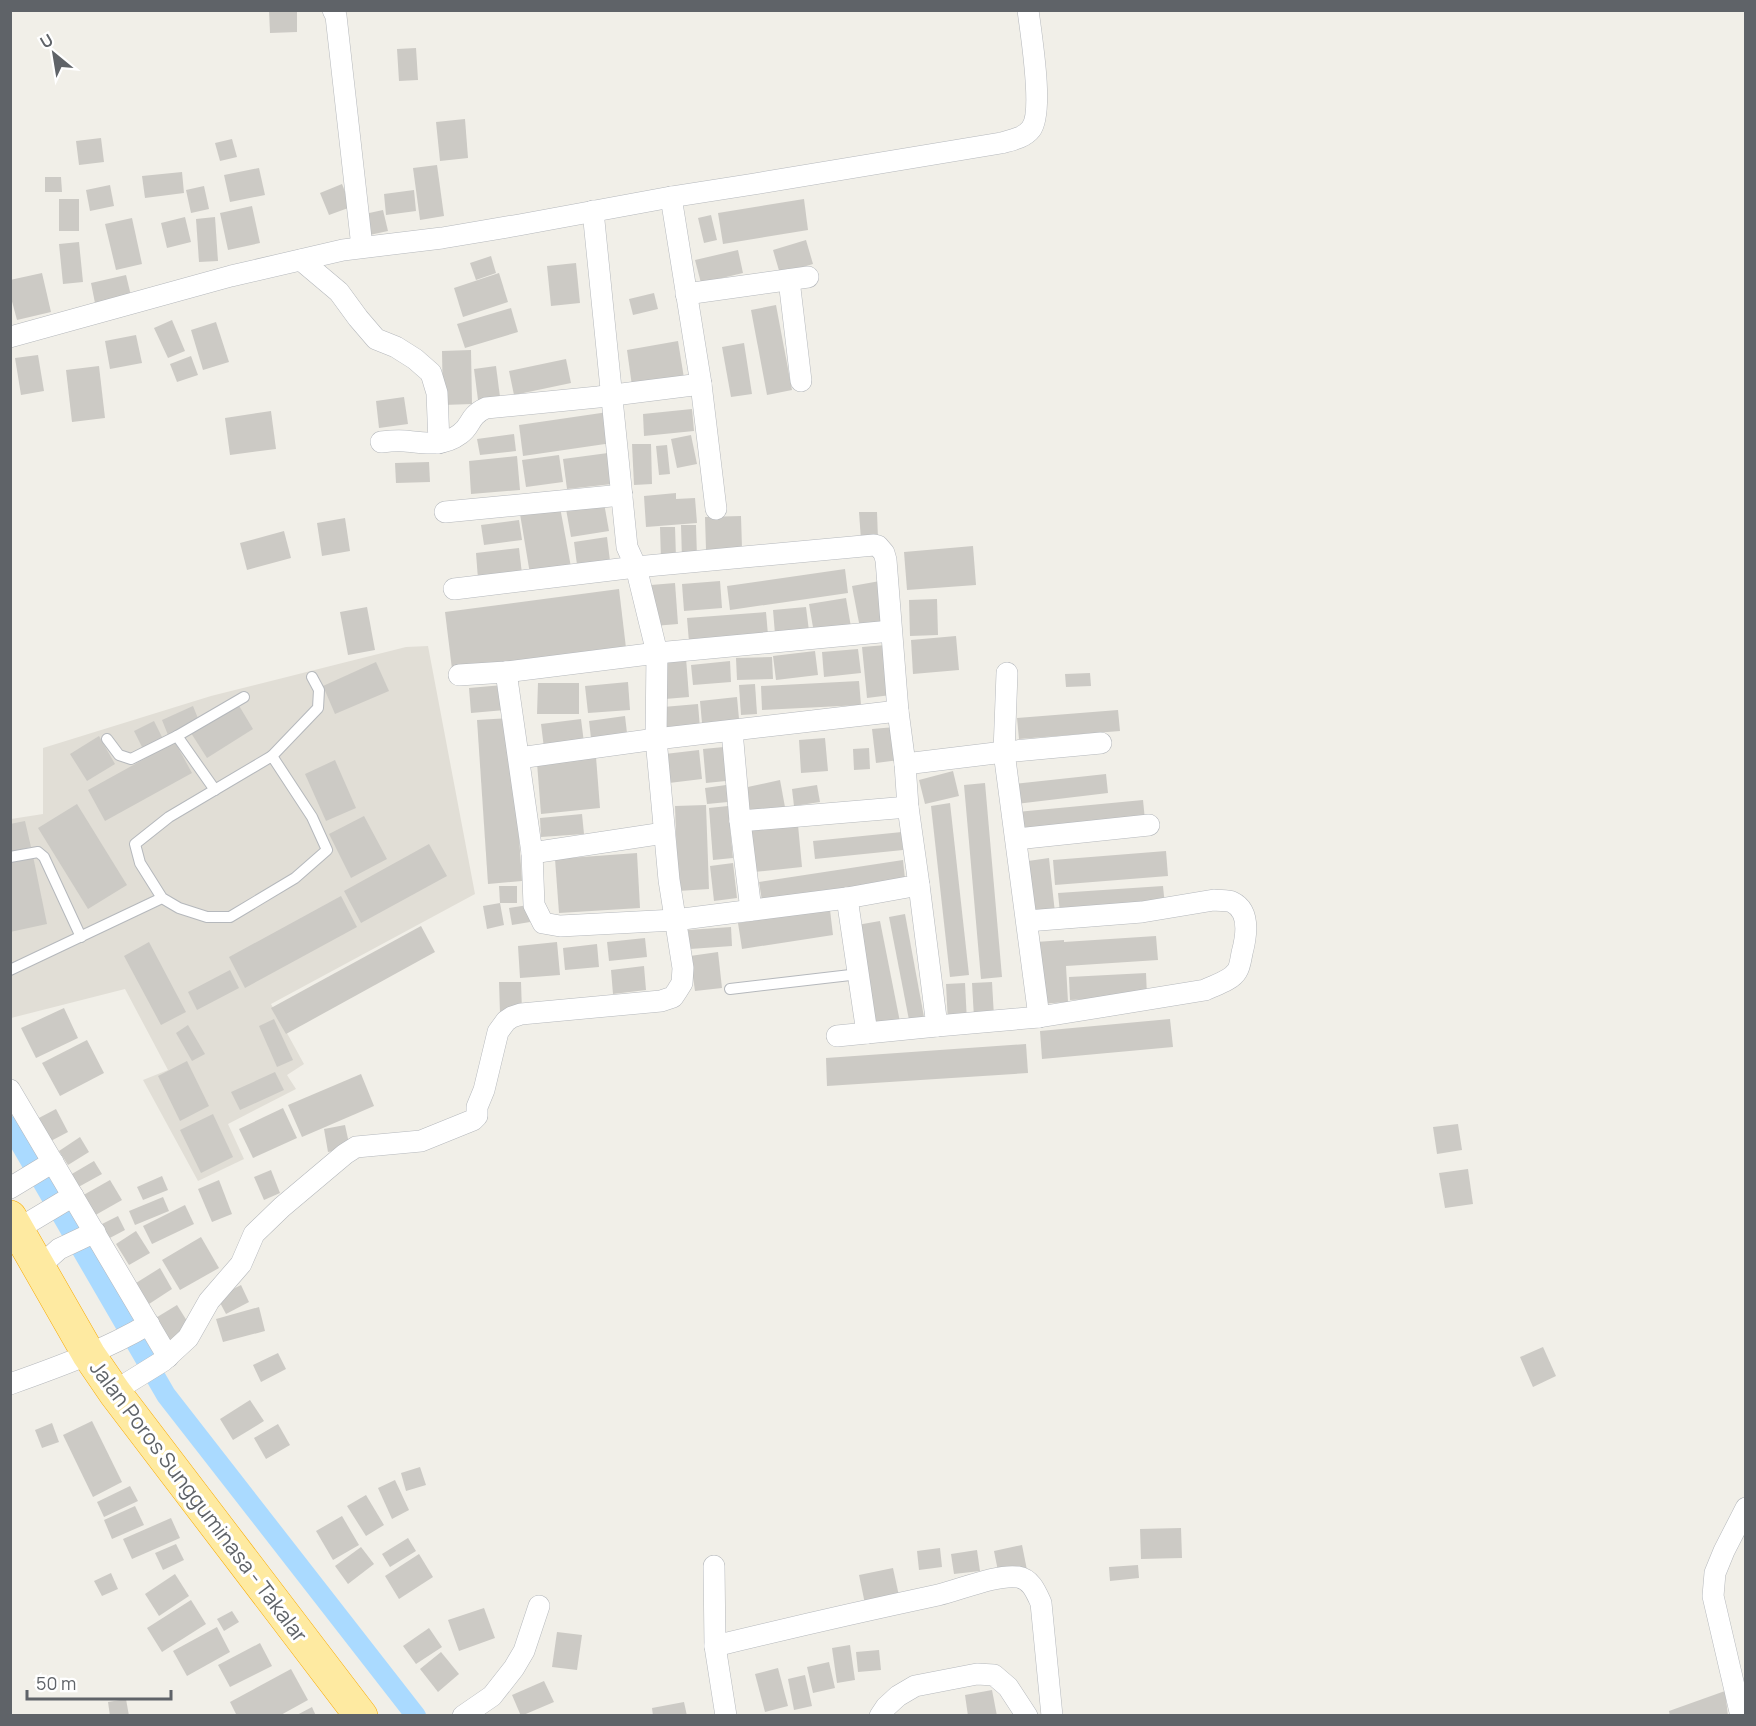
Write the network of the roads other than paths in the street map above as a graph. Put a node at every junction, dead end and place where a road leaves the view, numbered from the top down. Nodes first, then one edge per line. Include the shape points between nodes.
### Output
1 (333, 10) edge
2 (1028, 10) edge
3 (671, 197) junction
4 (593, 211) junction
5 (362, 247) junction
6 (301, 260) junction
7 (687, 294) junction
8 (10, 337) edge
9 (801, 381) dead end
10 (701, 384) junction
11 (611, 395) junction
12 (381, 442) dead end
13 (439, 443) junction
14 (622, 495) junction
15 (716, 509) dead end
16 (445, 512) dead end
17 (636, 567) junction
18 (454, 589) dead end
19 (891, 631) junction
20 (657, 653) junction
21 (506, 672) junction
22 (1007, 673) dead end
23 (459, 675) dead end
24 (312, 677) dead end
25 (244, 697) dead end
26 (898, 711) junction
27 (732, 731) junction
28 (177, 736) junction
29 (107, 739) dead end
30 (656, 739) junction
31 (1101, 743) dead end
32 (1004, 752) junction
33 (272, 756) junction
34 (519, 758) junction
35 (905, 764) junction
36 (215, 790) junction
37 (908, 807) junction
38 (740, 821) junction
39 (1149, 825) dead end
40 (664, 833) junction
41 (1016, 839) junction
42 (532, 853) junction
43 (10, 857) edge
44 (918, 885) junction
45 (162, 898) junction
46 (847, 898) junction
47 (751, 910) junction
48 (675, 920) junction
49 (1027, 921) junction
50 (81, 937) junction
51 (10, 970) edge
52 (859, 974) junction
53 (730, 989) dead end
54 (1039, 1017) junction
55 (937, 1026) junction
56 (867, 1033) junction
57 (837, 1036) dead end
58 (10, 1090) edge
59 (50, 1164) junction
60 (70, 1199) junction
61 (18, 1208) edge
62 (92, 1234) junction
63 (48, 1257) junction
64 (144, 1327) junction
65 (101, 1350) junction
66 (165, 1359) junction
67 (10, 1384) edge
68 (122, 1388) junction
69 (1746, 1508) edge
70 (714, 1566) dead end
71 (539, 1606) dead end
72 (715, 1646) junction
73 (361, 1716) edge
74 (463, 1716) edge
75 (726, 1716) edge
76 (880, 1716) edge
77 (1027, 1716) edge
78 (1052, 1716) edge
79 (1741, 1716) edge

1 - 5 street
2 - 3 street via 1037,95 1035,120 1031,129 1018,138
3 - 4 street
3 - 7 street
4 - 5 street via 442,238
4 - 11 street
5 - 6 street
6 - 8 street
6 - 13 street via 339,292 376,339 396,347 431,373 437,393
7 - 9 street via 799,278
7 - 10 street
10 - 11 street
10 - 15 street
11 - 13 street via 486,408 477,412 462,434
11 - 14 street
12 - 13 street
14 - 16 street
14 - 17 street via 627,547
17 - 18 street
17 - 19 street via 878,546 886,560
17 - 20 street
19 - 20 street
19 - 26 street
20 - 21 street
20 - 30 street
21 - 23 street
21 - 34 street
22 - 32 street
24 - 33 lane via 319,690 318,708
25 - 28 lane
26 - 27 street
26 - 35 street
27 - 30 street
27 - 38 street
28 - 29 lane via 131,759 119,755
28 - 36 lane
30 - 34 street
30 - 40 street
31 - 32 street
32 - 35 street
32 - 41 street
33 - 36 lane
33 - 45 lane via 312,817 327,850 295,878 230,917 207,917
34 - 42 street
35 - 37 street
36 - 45 lane via 169,817 135,844 140,863
37 - 38 street
37 - 44 street
38 - 47 street
39 - 41 street
40 - 42 street
40 - 48 street
41 - 49 street
42 - 48 street via 534,905 543,923 560,926
43 - 50 lane via 38,852 44,857
44 - 46 street
44 - 55 street
45 - 50 lane
46 - 47 street
46 - 52 street
47 - 48 street
48 - 66 street via 684,968 682,983 673,997 521,1014 506,1021 498,1032 473,1120 421,1141 356,1147 345,1154 255,1234 241,1264 209,1301 188,1338
49 - 54 street
49 - 54 street via 1142,912 1214,900 1233,902 1244,914 1246,924 1237,972 1225,982 1196,992
50 - 51 lane
52 - 53 lane
52 - 56 street
54 - 55 street
55 - 56 street
56 - 57 street
58 - 59 street
59 - 60 street
59 - 61 street
60 - 61 street
60 - 62 street
61 - 63 highway, Jalan Poros Sungguminasa - Takalar
62 - 63 street
62 - 64 street
63 - 65 highway, Jalan Poros Sungguminasa - Takalar
64 - 65 street
64 - 66 street
65 - 67 street
65 - 68 highway, Jalan Poros Sungguminasa - Takalar
66 - 68 street
68 - 73 highway, Jalan Poros Sungguminasa - Takalar
69 - 79 street via 1715,1573 1713,1596
70 - 72 street
71 - 74 street via 514,1668 492,1696
72 - 75 street
72 - 78 street via 1017,1577 1026,1580 1041,1603
76 - 77 street via 898,1696 915,1686 977,1674 994,1675 1008,1687

